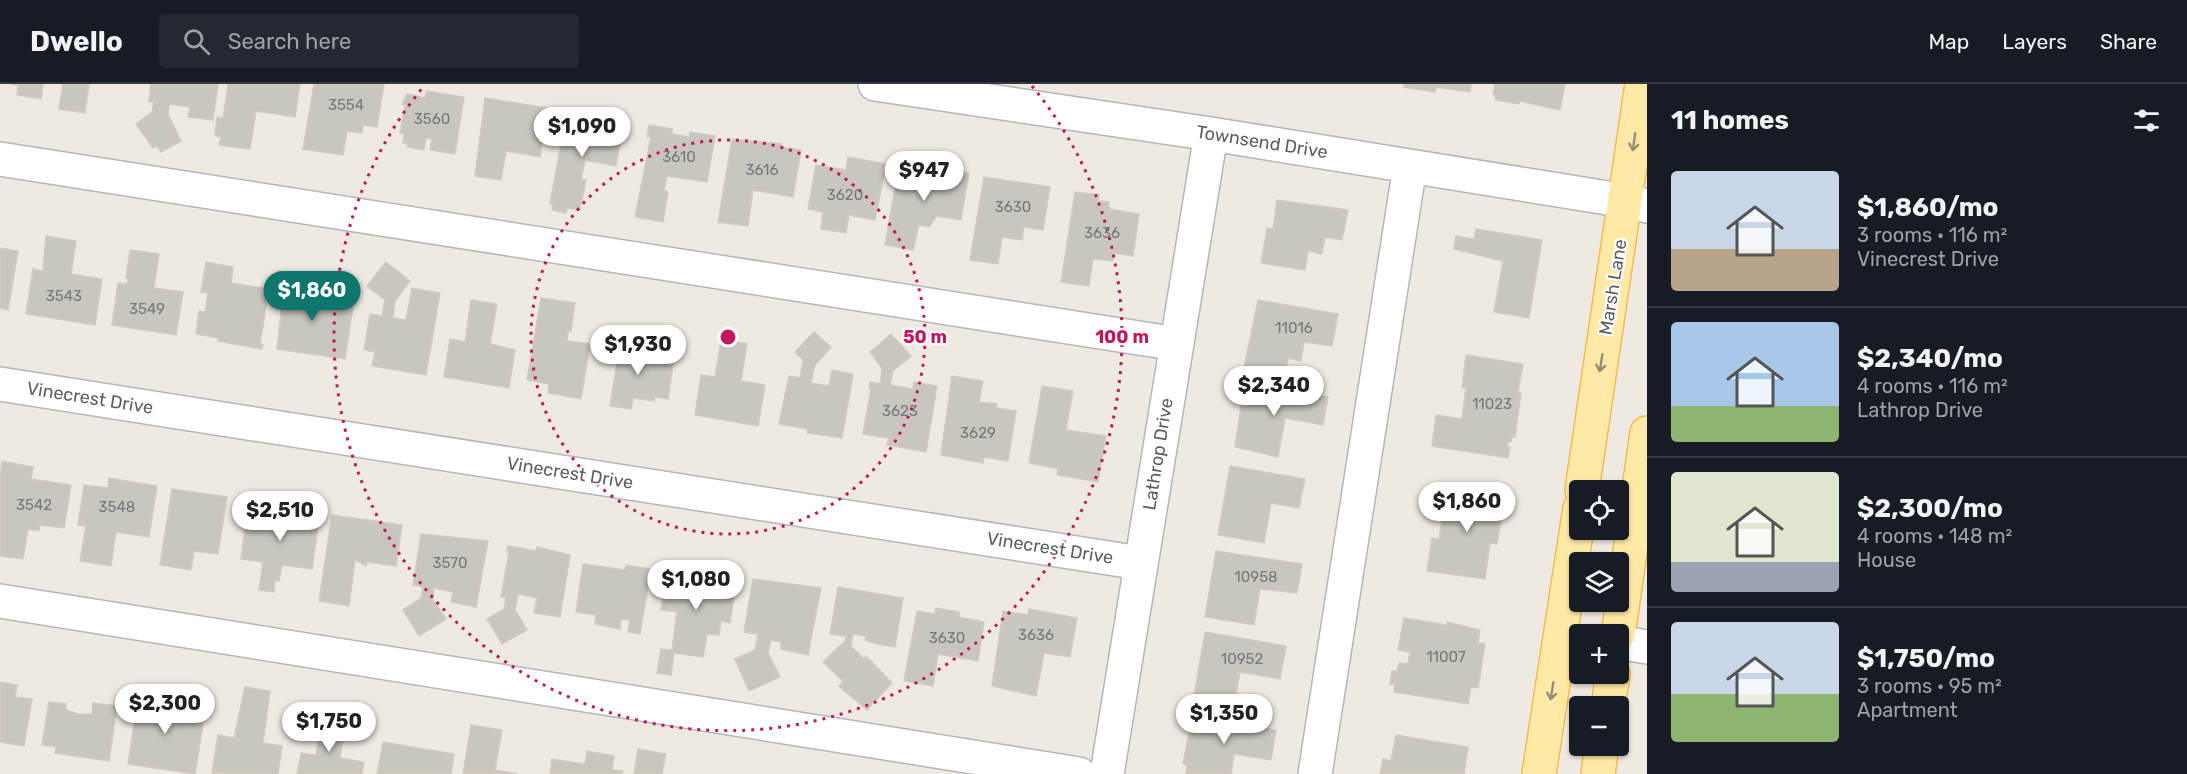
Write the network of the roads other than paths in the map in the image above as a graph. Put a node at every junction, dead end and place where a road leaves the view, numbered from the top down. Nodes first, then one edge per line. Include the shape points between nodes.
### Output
1 (875, 84) edge
2 (1642, 84) edge
3 (1211, 134) junction
4 (0, 159) edge
5 (1410, 166) junction
6 (1636, 204) edge
7 (1177, 344) junction
8 (0, 384) edge
9 (1647, 434) edge
10 (1584, 480) edge
11 (1577, 540) edge
12 (1140, 562) junction
13 (0, 601) edge
14 (1571, 624) edge
15 (1620, 624) edge
16 (1569, 639) edge
17 (1629, 644) edge
18 (1647, 647) edge
19 (1601, 756) edge
20 (1079, 774) edge
21 (1107, 774) edge
22 (1315, 774) edge
23 (1539, 774) edge
24 (1598, 774) edge

1 - 3 street, Townsend Drive
2 -> 6 main road, Marsh Lane
3 - 5 street, Townsend Drive
3 - 7 street, Lathrop Drive
4 - 7 street
5 - 6 street, Townsend Drive
5 - 22 street
6 -> 10 main road, Marsh Lane
7 - 12 street, Lathrop Drive
8 - 12 street, Vinecrest Drive
9 - 15 main road
11 - 14 main road
12 - 21 street, Lathrop Drive
13 - 20 street
16 -> 23 main road
17 - 18 street
19 - 24 main road

